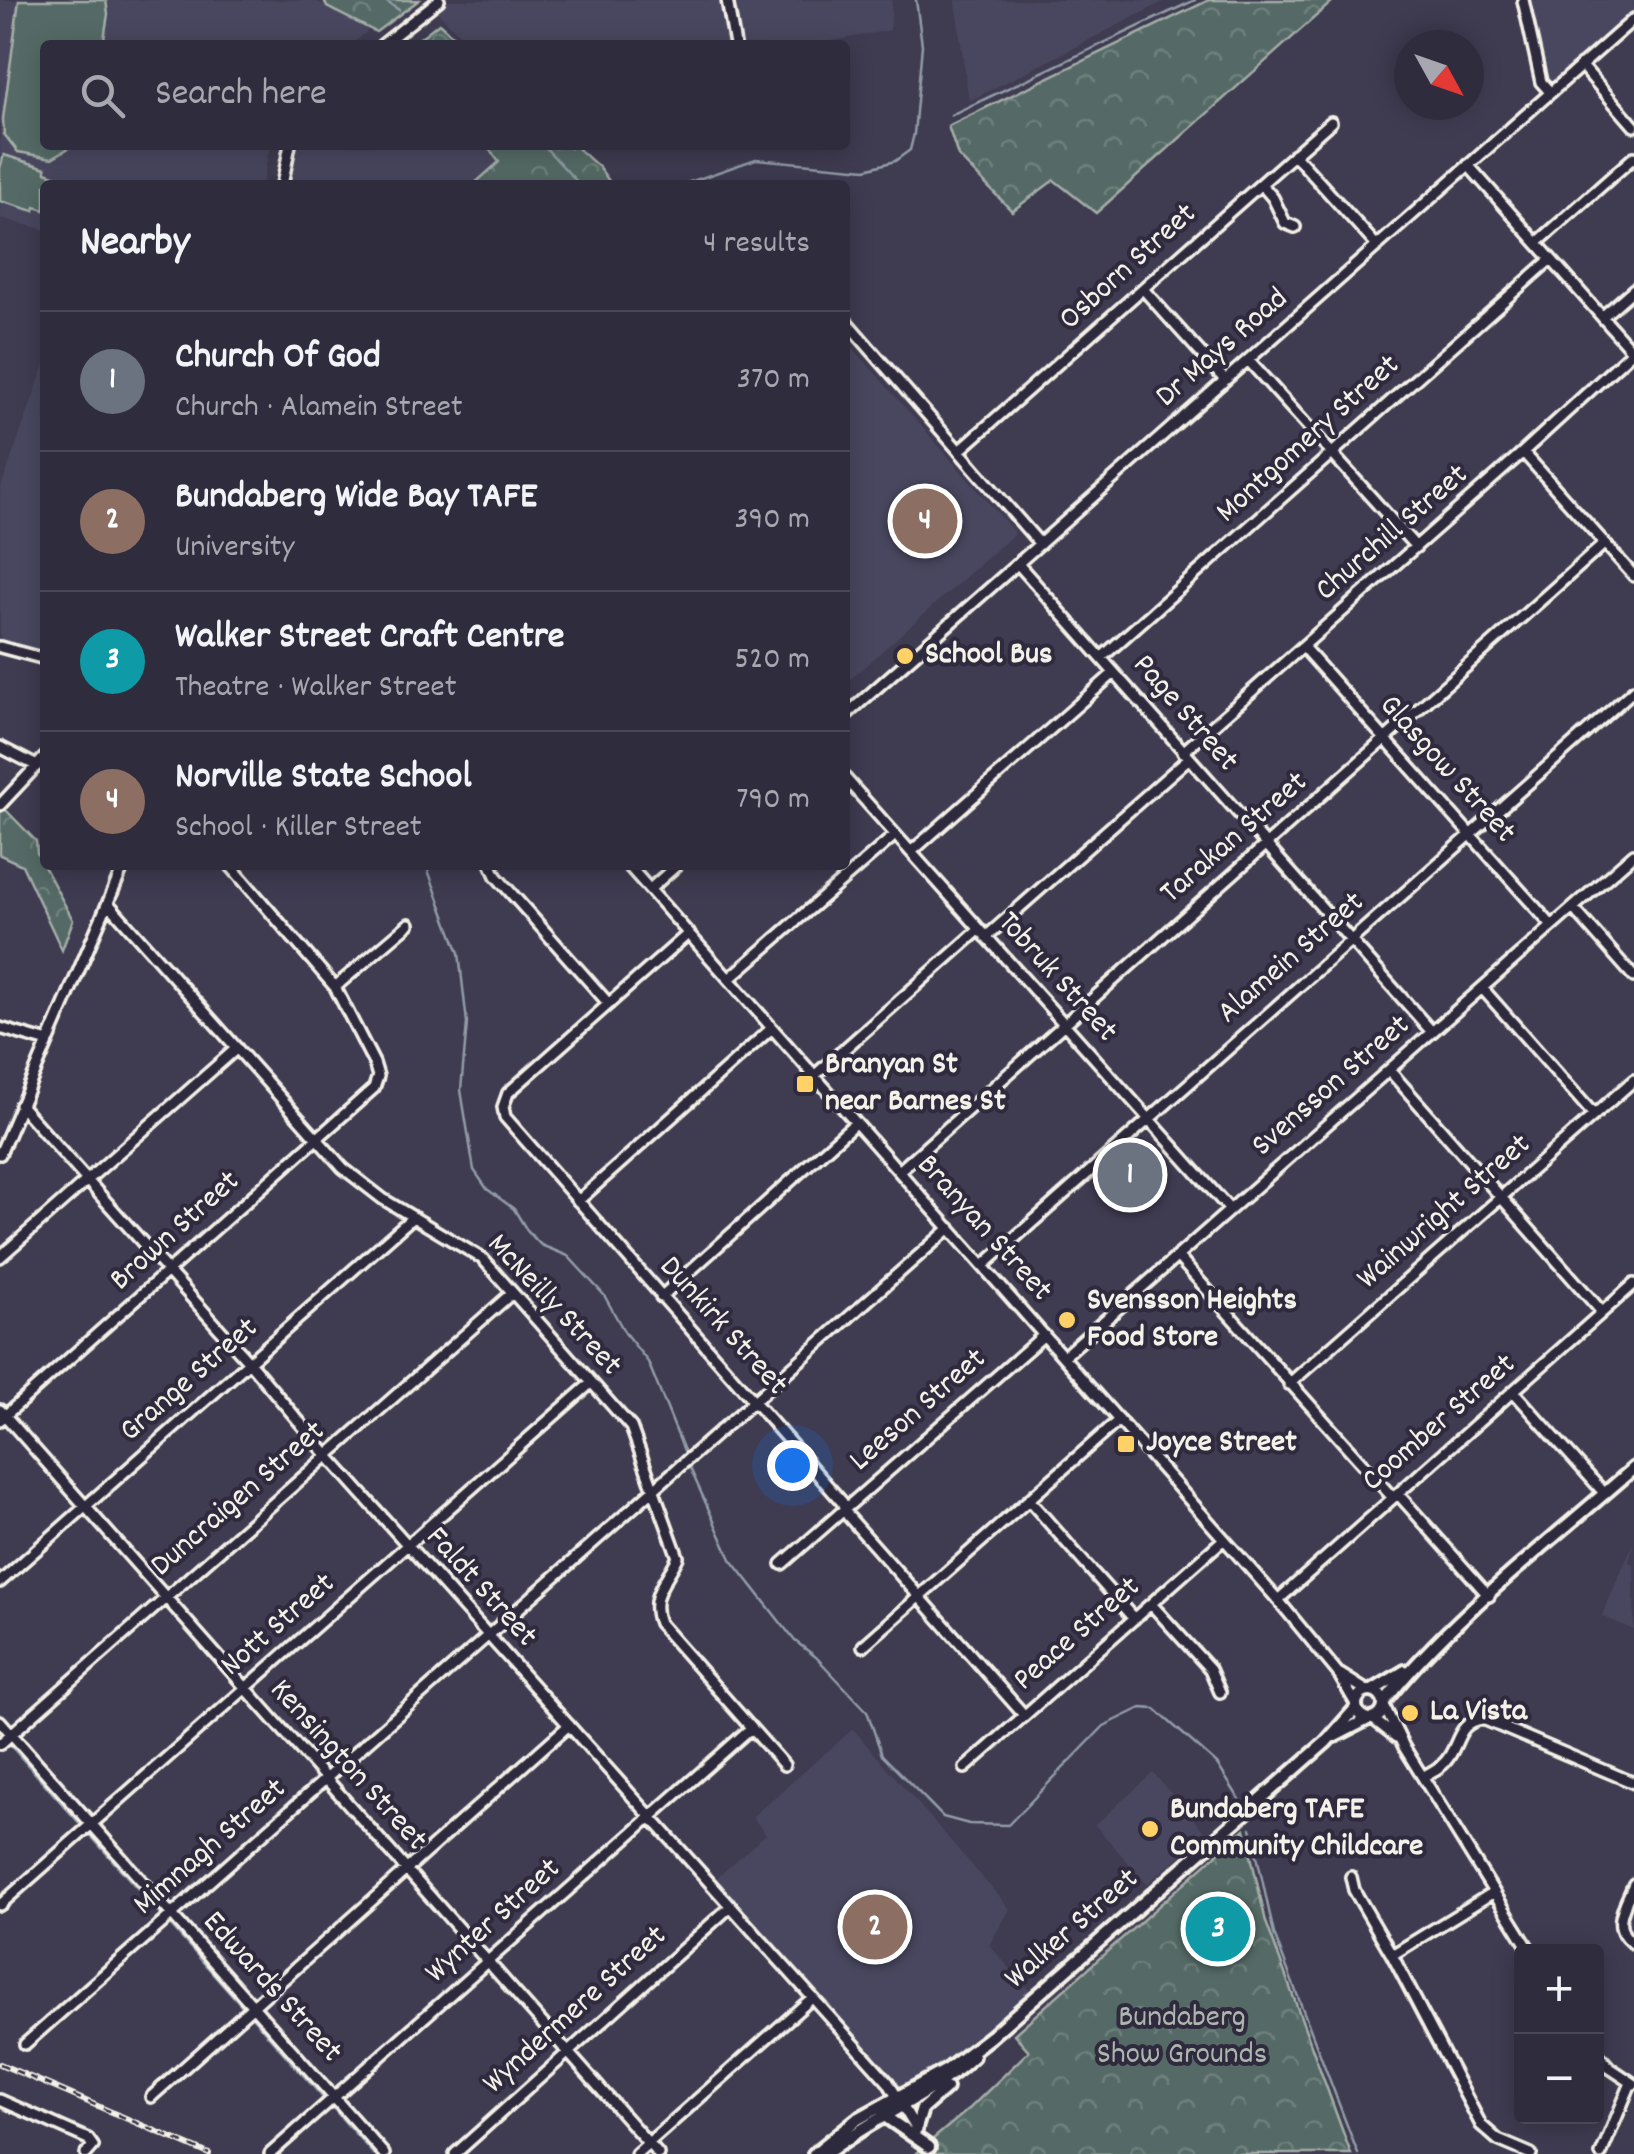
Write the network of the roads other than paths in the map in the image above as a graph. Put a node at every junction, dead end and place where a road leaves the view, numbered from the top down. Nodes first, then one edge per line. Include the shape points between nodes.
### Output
1 (439, 0) edge
2 (726, 0) edge
3 (1523, 0) edge
4 (1634, 18) edge
5 (388, 40) edge
6 (733, 40) edge
7 (1581, 65) junction
8 (1550, 92) junction
9 (1331, 122) dead end
10 (1634, 126) edge
11 (289, 150) edge
12 (1294, 154) junction
13 (1634, 157) edge
14 (1468, 165) junction
15 (283, 180) edge
16 (1261, 184) junction
17 (1295, 226) dead end
18 (1537, 243) junction
19 (1376, 246) junction
20 (1551, 259) junction
21 (1634, 288) edge
22 (1144, 289) junction
23 (1602, 317) junction
24 (850, 326) edge
25 (1633, 352) edge
26 (1248, 360) junction
27 (1225, 380) junction
28 (959, 451) junction
29 (1523, 452) junction
30 (1332, 454) junction
31 (1040, 544) junction
32 (1604, 544) junction
33 (1416, 547) junction
34 (1018, 564) junction
35 (1634, 576) edge
36 (0, 646) edge
37 (1303, 647) junction
38 (40, 658) edge
39 (1101, 658) junction
40 (1114, 673) junction
41 (1634, 690) edge
42 (850, 712) edge
43 (1386, 740) junction
44 (0, 746) edge
45 (1186, 755) junction
46 (40, 762) edge
47 (40, 763) edge
48 (850, 784) edge
49 (0, 805) edge
50 (895, 835) junction
51 (1471, 835) junction
52 (1266, 845) junction
53 (911, 852) junction
54 (1634, 854) edge
55 (122, 870) edge
56 (234, 870) edge
57 (493, 870) edge
58 (633, 870) edge
59 (671, 870) edge
60 (650, 889) junction
61 (108, 903) junction
62 (1573, 908) junction
63 (408, 924) dead end
64 (1552, 926) junction
65 (983, 933) junction
66 (689, 934) junction
67 (1351, 941) junction
68 (1634, 977) edge
69 (728, 979) junction
70 (335, 987) junction
71 (1482, 988) junction
72 (609, 1004) junction
73 (1063, 1024) junction
74 (0, 1028) edge
75 (772, 1028) junction
76 (1432, 1032) junction
77 (48, 1042) junction
78 (238, 1048) junction
79 (1389, 1070) junction
80 (814, 1076) junction
81 (1634, 1080) edge
82 (20, 1105) junction
83 (1594, 1115) junction
84 (1148, 1119) junction
85 (855, 1122) junction
86 (318, 1139) junction
87 (1, 1148) edge
88 (899, 1170) junction
89 (88, 1180) junction
90 (1501, 1198) junction
91 (578, 1201) junction
92 (1230, 1210) junction
93 (413, 1216) junction
94 (950, 1228) junction
95 (1177, 1256) junction
96 (0, 1258) edge
97 (982, 1266) junction
98 (169, 1271) junction
99 (1634, 1284) edge
100 (511, 1294) junction
101 (661, 1297) junction
102 (1602, 1312) junction
103 (1044, 1334) junction
104 (1063, 1357) junction
105 (249, 1362) junction
106 (591, 1383) junction
107 (1289, 1384) junction
108 (1514, 1392) junction
109 (755, 1401) junction
110 (2, 1415) edge
111 (1119, 1420) junction
112 (328, 1456) junction
113 (1634, 1468) edge
114 (655, 1490) junction
115 (1605, 1494) junction
116 (1396, 1496) junction
117 (1029, 1500) junction
118 (84, 1507) junction
119 (845, 1509) junction
120 (1224, 1539) junction
121 (408, 1545) junction
122 (782, 1564) dead end
123 (0, 1582) edge
124 (1489, 1596) junction
125 (919, 1598) junction
126 (165, 1599) junction
127 (1278, 1600) junction
128 (1152, 1604) junction
129 (1134, 1620) junction
130 (492, 1636) junction
131 (864, 1646) dead end
132 (1410, 1668) junction
133 (1338, 1672) junction
134 (244, 1690) junction
135 (1370, 1691) junction
136 (1220, 1692) dead end
137 (1384, 1704) junction
138 (1356, 1706) junction
139 (1024, 1715) junction
140 (1371, 1719) junction
141 (0, 1721) edge
142 (569, 1725) junction
143 (751, 1728) junction
144 (12, 1734) junction
145 (1326, 1742) junction
146 (0, 1744) edge
147 (1404, 1747) junction
148 (784, 1765) dead end
149 (965, 1768) dead end
150 (1423, 1777) junction
151 (326, 1779) junction
152 (1634, 1782) edge
153 (650, 1815) junction
154 (91, 1824) junction
155 (406, 1870) junction
156 (1351, 1877) dead end
157 (1634, 1884) edge
158 (1494, 1892) junction
159 (0, 1905) edge
160 (730, 1906) junction
161 (172, 1915) junction
162 (1526, 1944) edge
163 (1634, 1944) edge
164 (1392, 1955) junction
165 (488, 1961) junction
166 (812, 1998) junction
167 (253, 2006) junction
168 (990, 2037) junction
169 (25, 2044) dead end
170 (979, 2050) junction
171 (569, 2051) junction
172 (1604, 2061) edge
173 (1632, 2084) edge
174 (151, 2097) dead end
175 (333, 2098) junction
176 (0, 2100) edge
177 (900, 2100) junction
178 (883, 2115) junction
179 (916, 2128) junction
180 (648, 2143) junction
181 (932, 2151) edge
182 (86, 2154) edge
183 (270, 2154) edge
184 (384, 2154) edge
185 (455, 2154) edge
186 (636, 2154) edge
187 (658, 2154) edge
188 (814, 2154) edge
189 (826, 2154) edge
190 (1531, 2154) edge
191 (1601, 2154) edge

1 - 5 street
2 - 6 street
3 - 8 street via 1541,82
4 - 7 street, Dr Mays Road
7 - 8 street, Dr Mays Road
7 - 10 street
8 - 14 street, Dr Mays Road
9 - 12 street, Osborn Street
11 - 15 street
12 - 16 street, Osborn Street
12 - 19 street
13 - 18 street
14 - 18 street
14 - 19 street, Dr Mays Road
16 - 17 street via 1283,220
16 - 22 street, Osborn Street
18 - 20 street
19 - 26 street, Dr Mays Road
20 - 23 street
20 - 30 street, Montgomery Street
21 - 23 street
22 - 27 street
22 - 28 street, Osborn Street
23 - 25 street
24 - 28 street
25 - 29 street, Churchill Street
26 - 27 street, Dr Mays Road
26 - 30 street
27 - 31 street, Dr Mays Road
28 - 31 street
29 - 32 street
29 - 33 street, Churchill Street
30 - 33 street
30 - 39 street, Montgomery Street
31 - 34 street, Dr Mays Road
32 - 35 street
32 - 43 street, Tarakan Street
33 - 37 street, Churchill Street
34 - 39 street, Page Street
34 - 42 street, Dr Mays Road
36 - 38 street
37 - 43 street, Glasgow Street
37 - 45 street, Churchill Street
39 - 40 street, Page Street
40 - 45 street, Page Street
40 - 53 street
41 - 51 street, Alamein Street
43 - 51 street, Glasgow Street
43 - 52 street, Tarakan Street
44 - 46 street
45 - 52 street, Page Street
45 - 65 street, Churchill Street
47 - 49 street
48 - 50 street, Tobruk Street
50 - 53 street, Tobruk Street
50 - 69 street
51 - 64 street, Glasgow Street
51 - 67 street, Alamein Street
52 - 67 street, Page Street
52 - 73 street, Tarakan Street
53 - 65 street, Tobruk Street
54 - 62 street, Svensson Street
55 - 61 street
56 - 70 street
57 - 72 street
58 - 60 street, Branyan Street
59 - 60 street
60 - 66 street, Branyan Street
61 - 77 street
61 - 78 street, McNeilly Street
62 - 64 street, Svensson Street
62 - 68 street
63 - 70 street
64 - 71 street, Svensson Street
65 - 73 street, Tobruk Street
65 - 80 street, Churchill Street
66 - 69 street, Branyan Street
66 - 72 street
67 - 76 street, Page Street
67 - 84 street, Alamein Street
69 - 75 street, Branyan Street
70 - 86 street, Brown Street via 378,1076 374,1088
71 - 76 street, Svensson Street
71 - 83 street
72 - 91 street, Dunkirk Street via 508,1093 503,1107 507,1122
73 - 84 street, Tobruk Street
73 - 88 street, Tarakan Street
74 - 77 street
75 - 80 street, Branyan Street
75 - 91 street
76 - 79 street, Svensson Street
77 - 82 street
78 - 86 street, McNeilly Street
78 - 89 street
79 - 90 street
79 - 92 street, Svensson Street
80 - 85 street, Branyan Street
81 - 83 street, Wainwright Street
82 - 87 street
82 - 89 street, Faldt Street
83 - 90 street, Wainwright Street
84 - 92 street, Tobruk Street
84 - 97 street, Alamein Street
85 - 88 street, Branyan Street
85 - 101 street
86 - 93 street, McNeilly Street via 360,1184
86 - 98 street, Brown Street
88 - 94 street, Branyan Street
89 - 96 street
89 - 98 street, Faldt Street
90 - 102 street
90 - 107 street, Wainwright Street
91 - 101 street, Dunkirk Street
92 - 95 street, Svensson Street
93 - 100 street, McNeilly Street via 484,1259
93 - 105 street, Grange Street
94 - 97 street, Branyan Street
94 - 109 street, Mimnagh Street
95 - 104 street, Svensson Street
95 - 107 street
97 - 103 street, Branyan Street
98 - 105 street, Faldt Street
98 - 110 street, Brown Street
99 - 102 street, Coomber Street
100 - 106 street, McNeilly Street
100 - 112 street, Duncraigen Street
101 - 109 street, Dunkirk Street
102 - 108 street, Coomber Street
103 - 104 street, Branyan Street
103 - 119 street, Leeson Street
104 - 111 street, Branyan Street
105 - 112 street, Faldt Street
105 - 118 street, Grange Street
106 - 114 street, McNeilly Street via 630,1428
106 - 121 street, Nott Street
107 - 116 street
108 - 115 street
108 - 116 street, Coomber Street
109 - 114 street, Mimnagh Street
109 - 119 street, Dunkirk Street
110 - 118 street, Kensington Street
111 - 117 street
111 - 120 street, Branyan Street
112 - 121 street, Faldt Street
112 - 126 street, Duncraigen Street
113 - 115 main road
114 - 130 street, Mimnagh Street
114 - 143 street, McNeilly Street via 678,1557 654,1605 659,1624
115 - 124 main road
116 - 124 street
116 - 127 street, Coomber Street
117 - 125 street
117 - 129 street
118 - 123 street, Grange Street
118 - 126 street, Kensington Street
119 - 122 street, Leeson Street
119 - 125 street, Dunkirk Street
120 - 127 street, Branyan Street
120 - 128 street, Peace Street
121 - 130 street, Faldt Street
121 - 134 street, Nott Street
124 - 132 main road
125 - 131 street
125 - 139 street, Dunkirk Street
126 - 134 street, Kensington Street
126 - 144 street, Duncraigen Street
127 - 133 street, Branyan Street
128 - 129 street, Peace Street
128 - 136 street via 1210,1669
129 - 139 street, Peace Street
130 - 142 street, Faldt Street
130 - 151 street, Mimnagh Street
132 - 135 main road
132 - 137 main road
133 - 135 street, Branyan Street
133 - 138 street, Branyan Street
134 - 151 street, Kensington Street
134 - 154 street, Nott Street
135 - 137 main road
135 - 138 main road
137 - 140 main road
137 - 147 street
138 - 140 main road
138 - 145 main road, Walker Street
139 - 149 street, Peace Street
140 - 145 main road, Walker Street
140 - 147 street
141 - 144 street, Edwards Street
142 - 153 street, Faldt Street
142 - 155 street
143 - 148 street, McNeilly Street
143 - 153 street, Wynter Street
144 - 146 street, Duncraigen Street
144 - 154 street, Edwards Street
145 - 168 main road, Walker Street
147 - 150 street
150 - 152 street via 1448,1758 1463,1728 1483,1719
150 - 158 street
151 - 155 street, Kensington Street
151 - 161 street, Mimnagh Street
153 - 160 street, Faldt Street
153 - 165 street, Wynter Street
154 - 159 street, Nott Street
154 - 161 street, Edwards Street
155 - 165 street, Kensington Street
155 - 167 street
156 - 164 street
157 - 163 street via 1619,1923
158 - 162 street
158 - 164 street
160 - 166 street, Faldt Street
160 - 171 street, Wyndermere Street
161 - 167 street, Edwards Street
161 - 169 street, Mimnagh Street
164 - 190 street via 1481,2125
165 - 171 street, Kensington Street
165 - 175 street, Wynter Street
166 - 177 street, Faldt Street
166 - 180 street
167 - 174 street
167 - 175 street, Edwards Street
168 - 170 main road, Walker Street
168 - 177 main road, Walker Street
170 - 177 main road, Walker Street via 939,2086
170 - 179 main road via 966,2071 922,2109
171 - 180 street, Kensington Street
171 - 185 street, Wyndermere Street
172 - 173 street
173 - 191 street
175 - 183 street, Wynter Street
175 - 184 street, Edwards Street
176 - 182 street via 92,2143
177 - 178 main road, Walker Street
177 - 179 street, Faldt Street
177 - 188 main road, Walker Street via 856,2120
178 - 181 main road
178 - 189 main road, Walker Street
179 - 181 street, Faldt Street
180 - 186 street
180 - 187 street, Kensington Street

